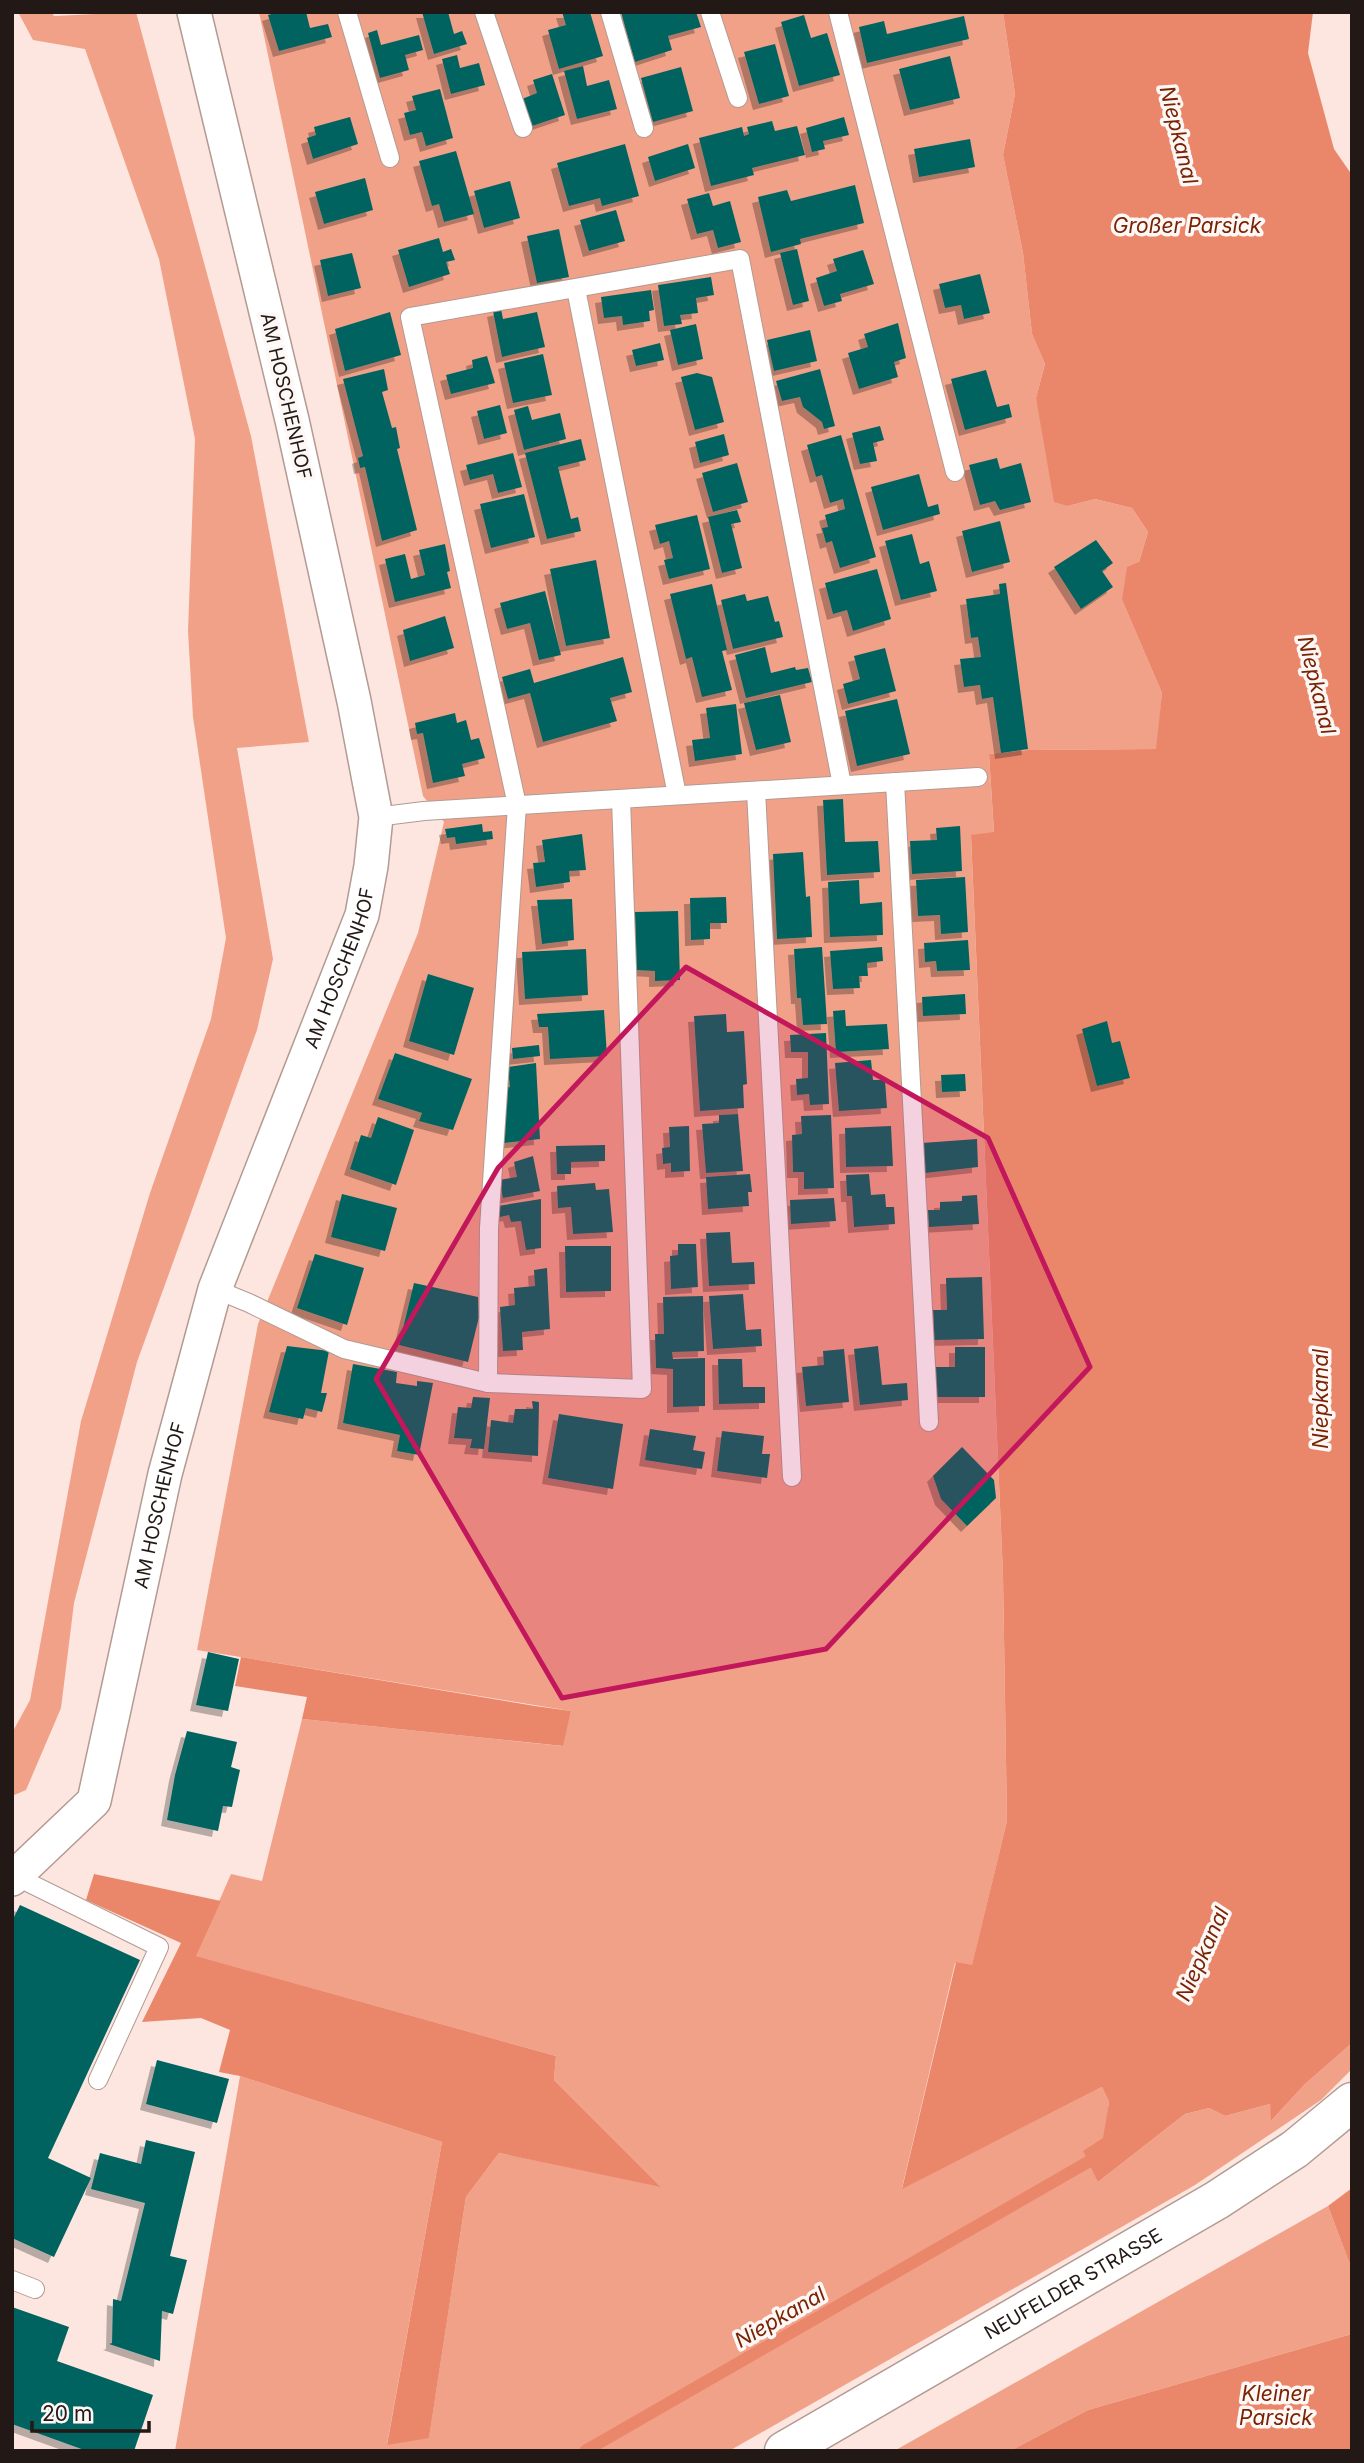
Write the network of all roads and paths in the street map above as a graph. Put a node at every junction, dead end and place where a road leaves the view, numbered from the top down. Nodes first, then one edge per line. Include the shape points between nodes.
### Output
1 (194, 12) edge
2 (347, 12) edge
3 (484, 12) edge
4 (610, 12) edge
5 (710, 12) edge
6 (838, 12) edge
7 (738, 98) dead end
8 (523, 128) dead end
9 (645, 128) dead end
10 (390, 158) dead end
11 (576, 289) junction
12 (956, 472) dead end
13 (978, 777) dead end
14 (895, 782) junction
15 (842, 785) junction
16 (756, 790) junction
17 (677, 795) junction
18 (621, 799) junction
19 (517, 805) junction
20 (376, 817) junction
21 (215, 1289) junction
22 (488, 1382) junction
23 (929, 1422) dead end
24 (792, 1477) dead end
25 (14, 1877) edge
26 (98, 2080) dead end
27 (1352, 2102) edge
28 (12, 2280) edge
29 (35, 2289) dead end
30 (784, 2451) edge

1 - 20 street, AM HOSCHENHOF via 292,420
2 - 10 lane
3 - 8 lane
4 - 9 lane
5 - 7 lane
6 - 12 lane
11 - 15 lane via 740,259
11 - 17 lane
11 - 19 lane via 410,317
13 - 14 lane
14 - 15 lane
14 - 23 lane
15 - 16 lane
16 - 17 lane
16 - 24 lane
17 - 18 lane
18 - 19 lane
18 - 22 lane via 642,1388
19 - 20 lane
19 - 22 lane via 489,1228
20 - 21 street, AM HOSCHENHOF via 362,915
21 - 22 lane via 344,1349
21 - 25 street, AM HOSCHENHOF via 165,1474 94,1801
25 - 26 lane via 159,1947
27 - 30 main road, NEUFELDER STRASSE via 1295,2149 1217,2200
28 - 29 lane

